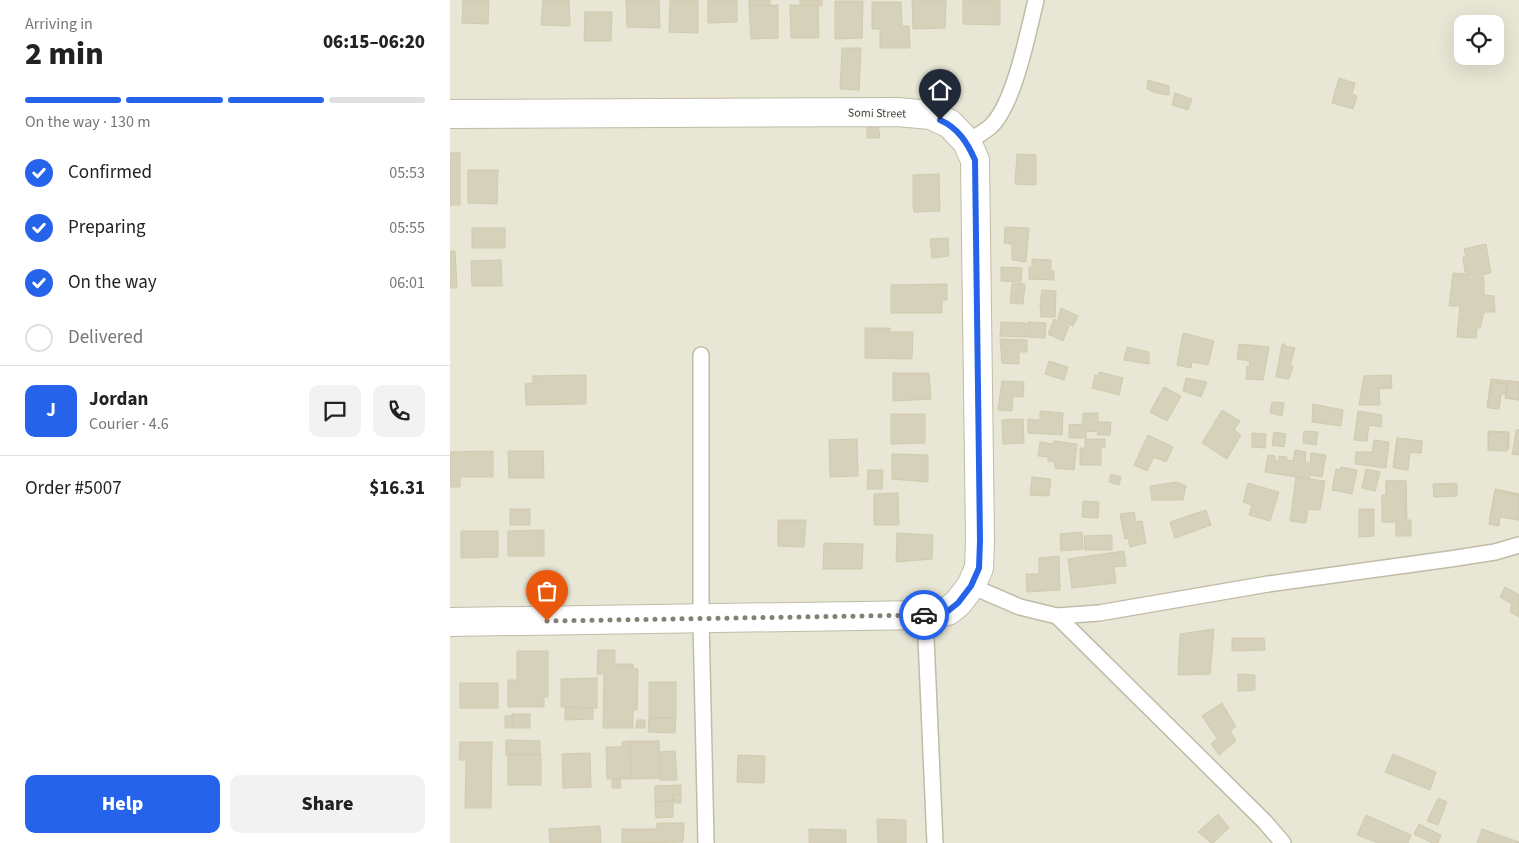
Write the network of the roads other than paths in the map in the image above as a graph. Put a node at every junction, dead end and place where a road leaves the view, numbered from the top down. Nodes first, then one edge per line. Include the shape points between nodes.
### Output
1 (1036, 0) edge
2 (450, 114) edge
3 (967, 142) junction
4 (701, 355) dead end
5 (1519, 545) edge
6 (971, 586) junction
7 (925, 615) junction
8 (1057, 616) junction
9 (701, 620) junction
10 (450, 622) edge
11 (706, 843) edge
12 (935, 843) edge
13 (1283, 843) edge

1 - 3 lane via 1014,83 1003,110 991,126
2 - 3 street, Somi Street via 897,112 931,115 950,124
3 - 6 street, Somi Street via 975,160 980,541 979,568
4 - 9 lane
5 - 8 lane via 1495,552 1268,584 1099,613
6 - 7 street via 948,611
6 - 8 lane via 1020,607
7 - 9 street
7 - 12 lane
8 - 13 lane
9 - 10 street
9 - 11 lane

